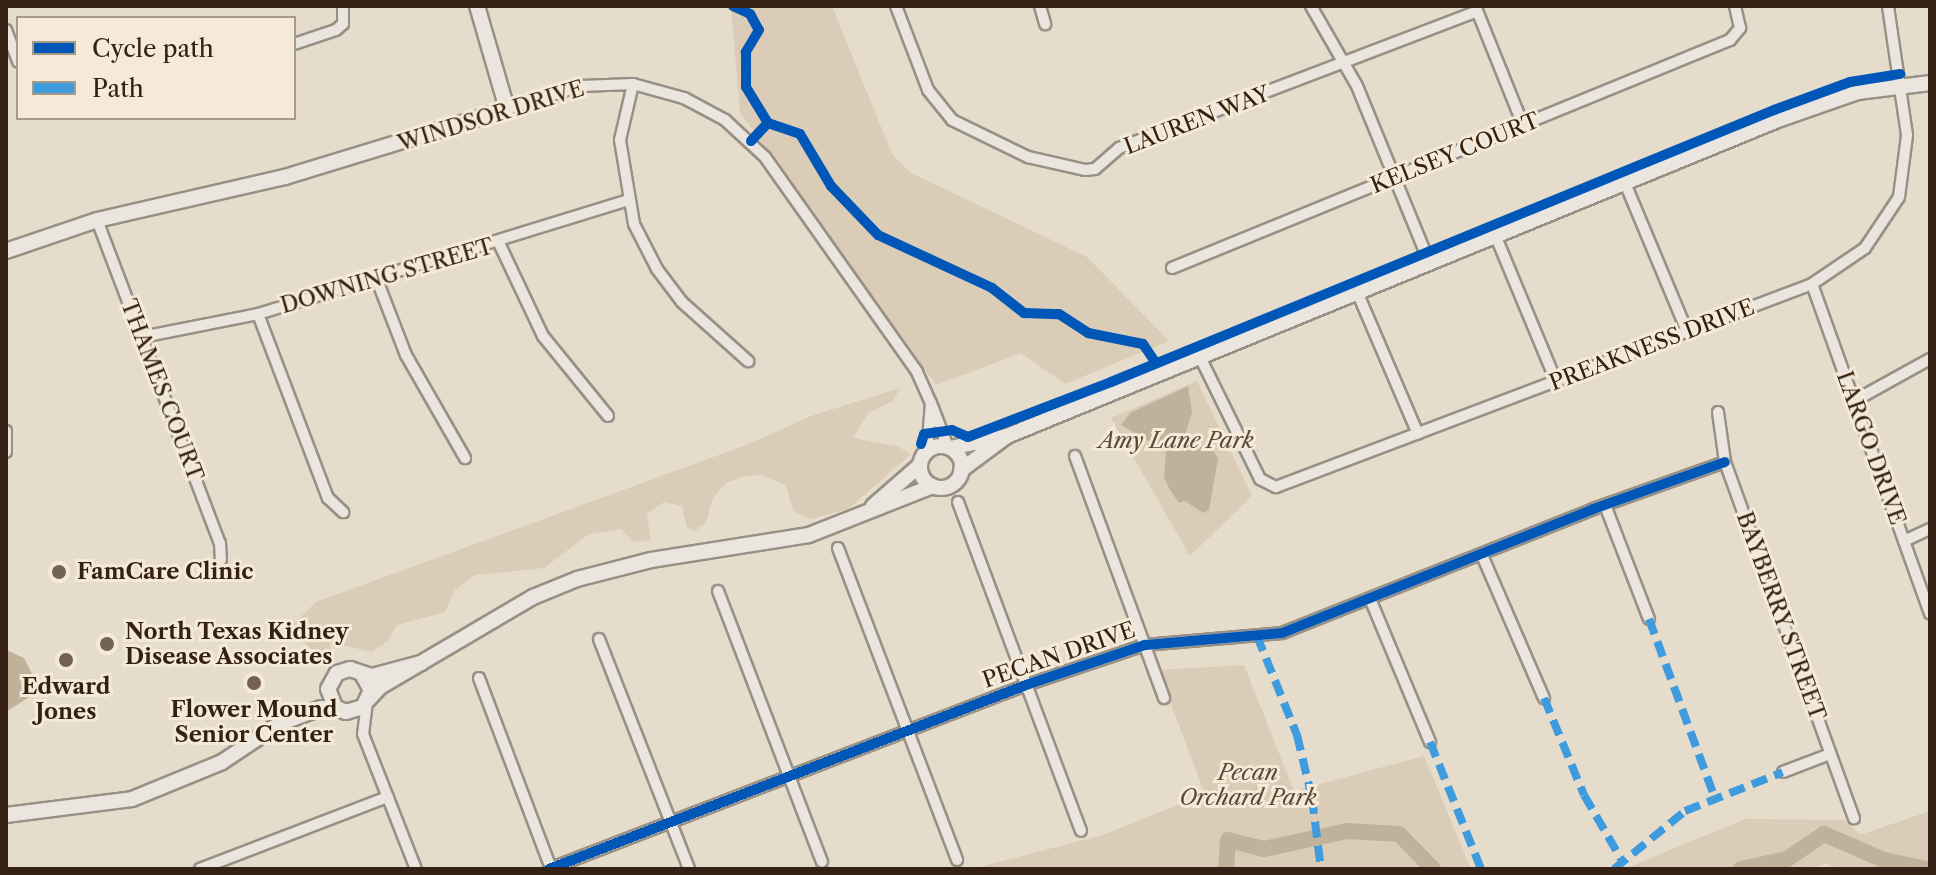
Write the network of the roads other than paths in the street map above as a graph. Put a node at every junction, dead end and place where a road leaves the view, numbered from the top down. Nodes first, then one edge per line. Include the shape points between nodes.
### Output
1 (343, 6) edge
2 (477, 6) edge
3 (896, 6) edge
4 (1040, 6) edge
5 (1311, 6) edge
6 (1735, 6) edge
7 (1888, 6) edge
8 (1476, 8) edge
9 (1045, 24) dead end
10 (6, 30) edge
11 (296, 43) edge
12 (16, 57) edge
13 (1346, 64) junction
14 (1930, 83) edge
15 (633, 84) junction
16 (1901, 85) junction
17 (507, 109) junction
18 (1523, 125) junction
19 (1396, 177) junction
20 (1625, 183) junction
21 (628, 200) junction
22 (97, 220) junction
23 (1496, 237) junction
24 (499, 243) junction
25 (6, 251) edge
26 (1430, 264) junction
27 (1172, 268) dead end
28 (377, 280) junction
29 (1812, 284) junction
30 (1358, 294) junction
31 (258, 314) junction
32 (1687, 331) junction
33 (142, 337) junction
34 (1201, 359) junction
35 (1930, 359) edge
36 (748, 361) dead end
37 (1556, 381) junction
38 (1854, 401) junction
39 (931, 403) junction
40 (1718, 412) dead end
41 (608, 416) dead end
42 (6, 431) edge
43 (1418, 434) junction
44 (1007, 436) junction
45 (949, 447) junction
46 (6, 452) edge
47 (1075, 456) dead end
48 (465, 458) dead end
49 (923, 458) junction
50 (1725, 462) junction
51 (961, 470) junction
52 (933, 486) junction
53 (958, 502) dead end
54 (1605, 505) junction
55 (873, 506) junction
56 (343, 512) dead end
57 (1930, 529) edge
58 (1904, 541) junction
59 (838, 548) dead end
60 (1482, 555) junction
61 (221, 560) dead end
62 (718, 591) dead end
63 (1371, 601) junction
64 (1930, 613) edge
65 (1649, 619) dead end
66 (599, 639) dead end
67 (1145, 645) junction
68 (422, 662) junction
69 (362, 674) junction
70 (479, 678) dead end
71 (329, 683) junction
72 (1026, 685) junction
73 (1164, 698) dead end
74 (1544, 698) dead end
75 (368, 701) junction
76 (339, 710) junction
77 (279, 724) junction
78 (908, 731) junction
79 (363, 734) junction
80 (1430, 742) dead end
81 (1830, 754) junction
82 (1783, 772) dead end
83 (789, 778) junction
84 (388, 797) junction
85 (6, 815) edge
86 (1854, 818) dead end
87 (671, 823) junction
88 (1081, 831) dead end
89 (957, 860) dead end
90 (822, 862) dead end
91 (200, 869) edge
92 (416, 869) edge
93 (550, 869) edge
94 (689, 869) edge

1 - 11 street via 343,24
2 - 17 street
3 - 13 street, LAUREN WAY via 928,90 952,120 1028,157 1085,170 1095,169 1119,148
4 - 9 street
5 - 13 street
6 - 18 street, KELSEY COURT via 1737,34
7 - 16 street, PREAKNESS DRIVE
8 - 13 street, LAUREN WAY
8 - 18 street
10 - 12 street
13 - 19 street
14 - 16 street
15 - 17 street, WINDSOR DRIVE via 581,86
15 - 21 street via 620,140
15 - 39 street, WINDSOR DRIVE via 704,107 749,139 917,372
16 - 20 street via 1812,107
16 - 29 street, PREAKNESS DRIVE via 1907,135 1899,197 1865,248
17 - 22 street, WINDSOR DRIVE via 285,177
18 - 19 street, KELSEY COURT
19 - 26 street
19 - 27 street, KELSEY COURT
20 - 23 street
20 - 32 street
21 - 24 street, DOWNING STREET
21 - 36 street via 657,269 682,302
22 - 25 street, WINDSOR DRIVE
22 - 33 street, THAMES COURT
23 - 26 street
23 - 37 street
24 - 28 street, DOWNING STREET
24 - 41 street via 543,336
26 - 30 street
28 - 31 street, DOWNING STREET
28 - 48 street via 406,355
29 - 32 street, PREAKNESS DRIVE
29 - 38 street, LARGO DRIVE
30 - 34 street
30 - 43 street
31 - 33 street, DOWNING STREET
31 - 56 street via 328,498
32 - 37 street, PREAKNESS DRIVE
33 - 61 street, THAMES COURT via 220,543
34 - 43 street, PREAKNESS DRIVE via 1268,487
34 - 44 street
35 - 38 street
37 - 43 street, PREAKNESS DRIVE
38 - 58 street, LARGO DRIVE
39 - 45 street, WINDSOR DRIVE
39 - 49 street, WINDSOR DRIVE via 933,430
40 - 50 street, BAYBERRY STREET
42 - 46 street
44 - 45 street
44 - 51 street
45 - 49 street
45 - 51 street
47 - 67 street
49 - 52 street
49 - 55 street
50 - 54 street, PECAN DRIVE
50 - 81 street, BAYBERRY STREET
51 - 52 street via 951,485
52 - 55 street
53 - 72 street
54 - 60 street, PECAN DRIVE
54 - 65 street
55 - 68 street via 809,535 651,560 577,579 533,597
57 - 58 street
58 - 64 street, LARGO DRIVE
59 - 78 street
60 - 63 street, PECAN DRIVE
60 - 74 street
62 - 83 street
63 - 67 street, PECAN DRIVE via 1273,635
63 - 80 street
66 - 87 street
67 - 72 street, PECAN DRIVE
67 - 73 street
68 - 69 street
68 - 75 street via 380,687
69 - 71 street via 343,670
69 - 75 street via 370,684
70 - 93 street
71 - 76 street via 328,696
71 - 77 street via 316,698 284,714
72 - 78 street, PECAN DRIVE
72 - 88 street
75 - 76 street via 352,712
75 - 79 street
76 - 77 street via 321,708
76 - 79 street
77 - 85 street via 222,762 132,799
78 - 83 street, PECAN DRIVE
78 - 89 street
79 - 84 street
81 - 82 street
81 - 86 street, BAYBERRY STREET
83 - 87 street, PECAN DRIVE
83 - 90 street
84 - 91 street
84 - 92 street
87 - 93 street, PECAN DRIVE
87 - 94 street

